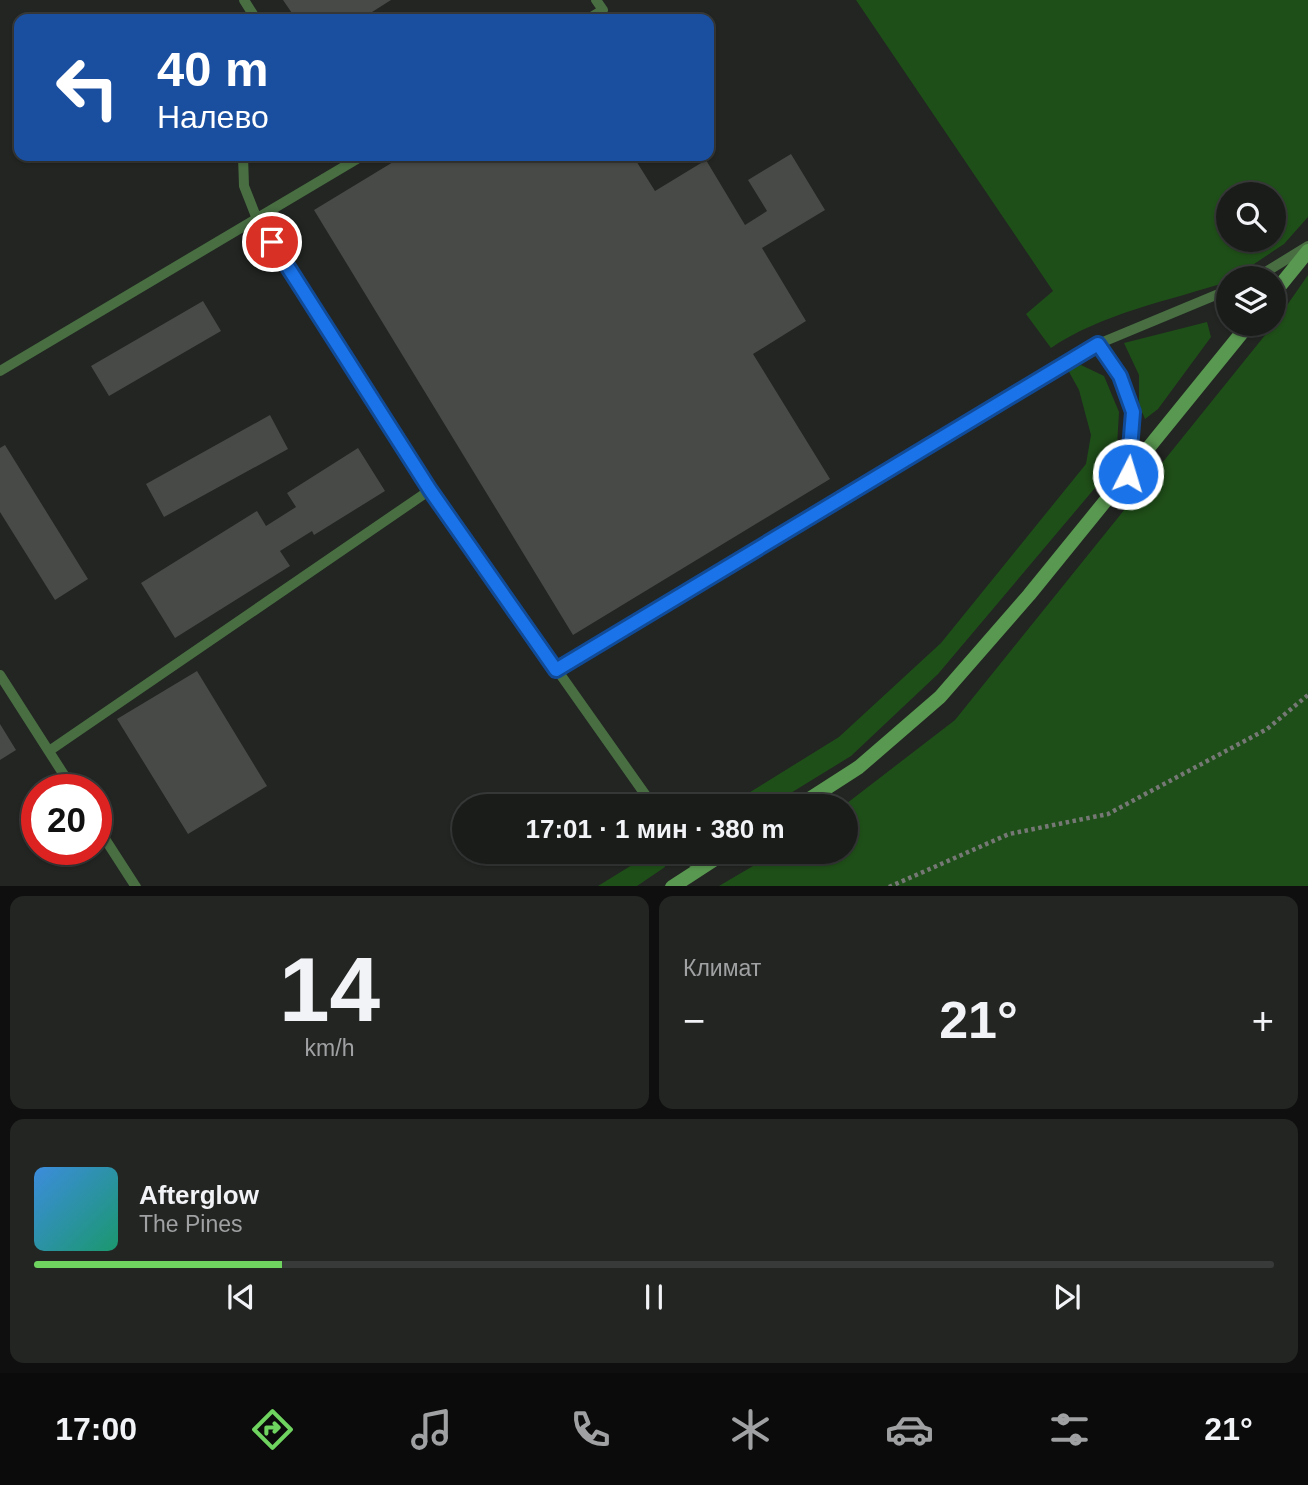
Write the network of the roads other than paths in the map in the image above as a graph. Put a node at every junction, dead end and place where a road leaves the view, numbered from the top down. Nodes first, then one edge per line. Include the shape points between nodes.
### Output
1 (596, 0) edge
2 (596, 14) edge
3 (243, 161) edge
4 (354, 161) edge
5 (257, 219) junction
6 (1308, 248) edge
7 (1277, 266) edge
8 (1286, 277) edge
9 (1216, 295) edge
10 (1239, 336) edge
11 (1098, 344) junction
12 (0, 371) edge
13 (1128, 474) junction
14 (430, 490) junction
15 (556, 670) junction
16 (0, 675) edge
17 (49, 751) junction
18 (64, 774) edge
19 (645, 794) edge
20 (817, 794) edge
21 (112, 850) edge
22 (694, 864) edge
23 (707, 864) edge
24 (698, 870) junction
25 (135, 886) edge
26 (674, 886) edge

1 - 2 lane via 603,10
3 - 5 lane via 244,186
4 - 5 lane
5 - 12 lane
5 - 14 lane
6 - 7 lane
6 - 8 street
9 - 11 lane
10 - 13 street
11 - 13 lane via 1120,376 1133,412
11 - 15 lane
13 - 20 street via 940,697 859,767
14 - 15 lane
14 - 17 lane
15 - 19 lane
16 - 17 lane
17 - 18 lane
21 - 25 lane
22 - 24 lane
23 - 24 street
24 - 26 street

